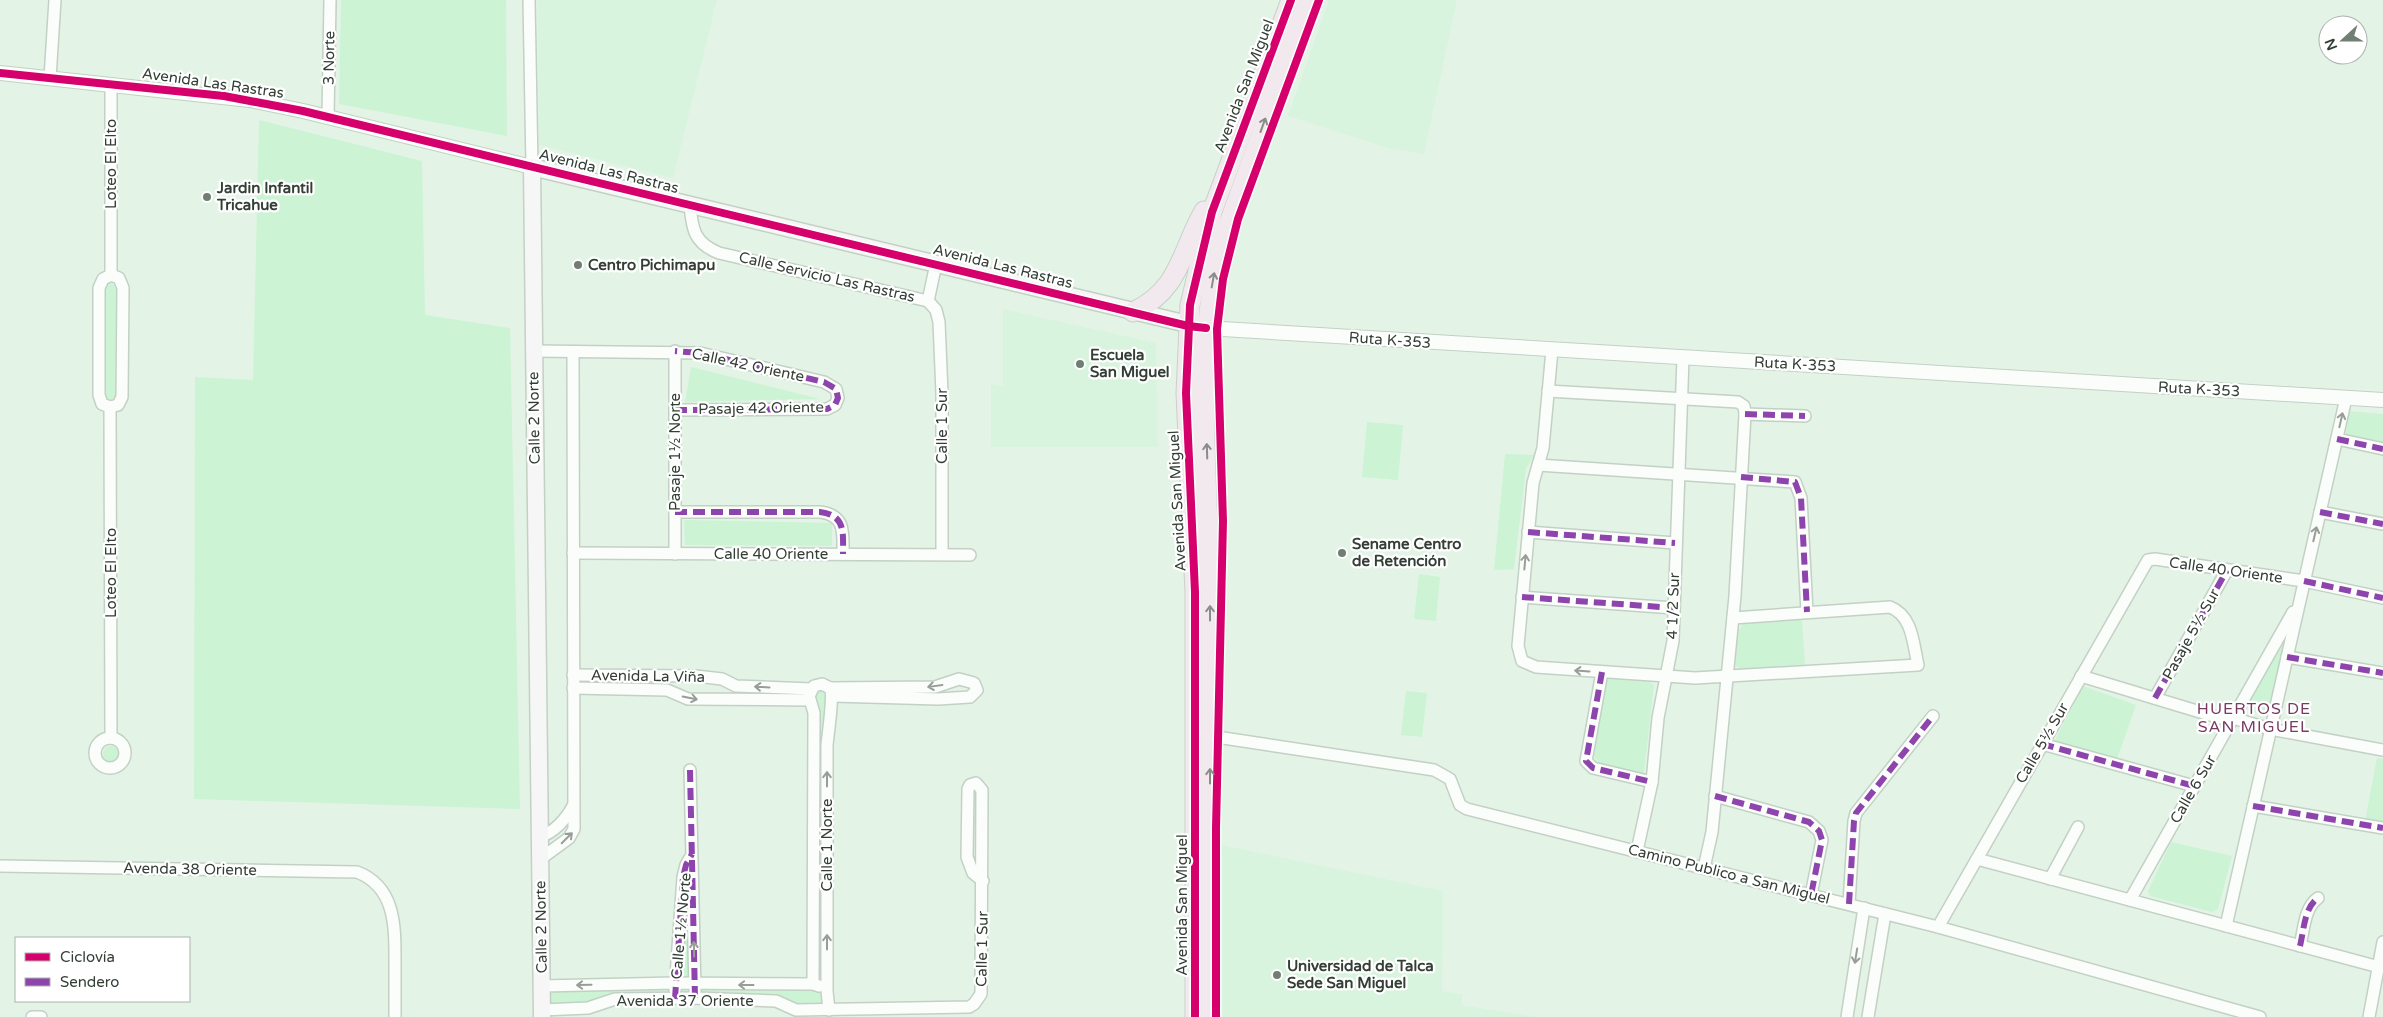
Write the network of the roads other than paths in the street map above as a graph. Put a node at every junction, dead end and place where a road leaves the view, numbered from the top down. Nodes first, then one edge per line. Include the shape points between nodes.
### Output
1 (55, 0) edge
2 (330, 0) edge
3 (529, 0) edge
4 (1291, 0) edge
5 (1310, 0) edge
6 (0, 73) edge
7 (50, 78) junction
8 (111, 84) junction
9 (328, 116) junction
10 (532, 167) junction
11 (1221, 185) junction
12 (690, 205) junction
13 (936, 264) junction
14 (111, 275) junction
15 (928, 301) junction
16 (1133, 312) junction
17 (1197, 327) junction
18 (1552, 350) junction
19 (533, 351) junction
20 (676, 351) junction
21 (572, 353) junction
22 (1683, 358) junction
23 (1548, 391) junction
24 (838, 394) joint
25 (1681, 398) junction
26 (2346, 398) junction
27 (2383, 400) edge
28 (110, 408) junction
29 (675, 410) junction
30 (1745, 414) junction
31 (1805, 416) dead end
32 (2337, 439) junction
33 (2383, 449) edge
34 (1538, 465) junction
35 (1678, 473) junction
36 (1742, 477) junction
37 (675, 512) junction
38 (2320, 512) junction
39 (2383, 524) edge
40 (1528, 532) junction
41 (1675, 543) junction
42 (572, 554) junction
43 (675, 554) junction
44 (843, 554) junction
45 (942, 554) junction
46 (970, 555) dead end
47 (2148, 560) joint
48 (2228, 570) junction
49 (2304, 581) junction
50 (1522, 597) junction
51 (2383, 598) edge
52 (2300, 600) junction
53 (1674, 608) junction
54 (1807, 612) junction
55 (1733, 618) junction
56 (2287, 657) junction
57 (1602, 672) junction
58 (2383, 674) edge
59 (572, 675) junction
60 (2081, 676) junction
61 (1666, 677) junction
62 (1728, 678) junction
63 (573, 688) junction
64 (831, 695) junction
65 (811, 698) junction
66 (2155, 698) junction
67 (1933, 716) dead end
68 (2233, 718) junction
69 (2270, 729) junction
70 (1210, 736) junction
71 (111, 738) dead end
72 (2042, 744) junction
73 (2383, 750) edge
74 (690, 770) dead end
75 (1652, 782) junction
76 (2194, 786) junction
77 (1715, 796) junction
78 (573, 806) junction
79 (2253, 806) junction
80 (2078, 827) dead end
81 (2383, 828) edge
82 (539, 837) junction
83 (1637, 851) junction
84 (692, 854) junction
85 (1977, 859) junction
86 (540, 860) junction
87 (0, 866) edge
88 (1704, 868) junction
89 (2050, 879) junction
90 (983, 881) junction
91 (1811, 895) junction
92 (2318, 898) dead end
93 (2130, 900) junction
94 (1848, 904) junction
95 (1864, 908) junction
96 (1886, 914) junction
97 (2226, 926) junction
98 (1938, 927) junction
99 (2383, 942) edge
100 (2300, 946) junction
101 (2379, 966) junction
102 (676, 983) junction
103 (813, 984) junction
104 (695, 985) junction
105 (768, 985) junction
106 (542, 986) junction
107 (826, 991) junction
108 (695, 998) junction
109 (675, 999) junction
110 (770, 1001) junction
111 (964, 1009) joint
112 (829, 1010) junction
113 (542, 1013) edge
114 (2255, 1016) edge
115 (32, 1017) edge
116 (41, 1017) edge
117 (395, 1017) edge
118 (1195, 1017) edge
119 (1210, 1017) edge
120 (1847, 1017) edge
121 (1868, 1017) edge
122 (2370, 1017) edge

1 - 7 street
2 - 9 street, 3 Norte
3 - 10 street, Calle 2 Norte
4 - 11 highway, Avenida San Miguel
17 -> 5 highway, Avenida San Miguel via 1222,242
6 - 7 street, Avenida Las Rastras
7 - 8 street, Avenida Las Rastras
8 - 9 street, Avenida Las Rastras via 224,96
8 - 14 street, Loteo El Elto
9 - 10 street, Avenida Las Rastras
10 - 12 main road, Avenida Las Rastras
10 - 19 main road, Calle 2 Norte
11 - 16 highway via 1196,226 1169,285 1150,303
11 - 17 highway, Avenida San Miguel via 1204,240 1190,306
12 - 13 main road, Avenida Las Rastras
12 - 15 street, Calle Servicio Las Rastras via 695,234 712,250
13 - 15 street, Calle Servicio Las Rastras
13 - 16 main road, Avenida Las Rastras
14 - 28 street, Loteo El Elto via 100,285 99,337 99,398 104,406
14 - 28 street via 119,278 122,288 122,396 118,405
15 - 45 street, Calle 1 Sur via 936,310 939,322
16 - 17 main road, Avenida Las Rastras
17 - 18 street, Ruta K-353
70 -> 17 highway, Avenida San Miguel
17 - 118 highway, Avenida San Miguel via 1186,393 1196,635
18 - 22 street, Ruta K-353
18 - 23 street
19 - 21 street, Calle 42 Oriente
19 - 82 main road, Calle 2 Norte
20 - 21 street, Calle 42 Oriente
20 - 24 street, Calle 42 Oriente via 700,353 824,382
20 - 29 street, Pasaje 1½ Norte
21 - 42 street
22 - 25 street, 4 1/2 Sur
22 - 26 street, Ruta K-353
23 - 25 street
23 - 34 street via 1543,448
24 - 29 street, Pasaje 42 Oriente via 838,401 827,409
25 - 30 street via 1738,402 1744,406
25 - 35 street, 4 1/2 Sur
26 - 27 street, Ruta K-353
32 -> 26 street, Calle 6 Sur
28 - 71 street, Loteo El Elto
29 - 37 street, Pasaje 1½ Norte
30 - 31 street
30 - 36 street
32 - 33 street
32 - 38 street, Calle 6 Sur
34 - 35 street
34 - 40 street
35 - 36 street
35 - 41 street, 4 1/2 Sur
36 - 54 street via 1795,482 1801,498
36 - 55 street
37 - 43 street, Pasaje 1½ Norte
37 - 44 street via 832,514 842,528
38 - 39 street
49 -> 38 street, Calle 6 Sur
40 - 41 street
50 -> 40 street
41 - 53 street, 4 1/2 Sur
42 - 43 street, Calle 40 Oriente
42 - 59 street
43 - 44 street, Calle 40 Oriente
44 - 45 street, Calle 40 Oriente
45 - 46 street, Calle 40 Oriente
47 - 48 street, Calle 40 Oriente
47 - 60 street, Calle 5½ Sur
48 - 49 street, Calle 40 Oriente
48 - 66 street, Pasaje 5½ Sur
49 - 51 street, Calle 40 Oriente
49 - 52 street, Calle 6 Sur
50 - 53 street
57 -> 50 street via 1531,667 1522,661 1518,646
52 - 56 street, Calle 6 Sur
52 - 68 street, Calle 6 Sur
53 - 61 street, 4 1/2 Sur via 1673,641
54 - 55 street
54 - 62 street via 1890,607 1900,611 1909,625 1918,665
55 - 62 street
56 - 58 street
56 - 69 street, Calle 6 Sur
57 - 61 street
57 - 75 street via 1587,764
59 - 63 street
65 -> 59 street, Avenida La Viña via 696,676
60 - 66 street
60 - 72 street, Calle 5½ Sur
61 - 62 street
61 - 75 street, 4 1/2 Sur via 1658,718
62 - 77 street
63 -> 65 street, Avenida La Viña via 657,689 688,699
63 - 78 street
64 -> 64 street via 938,699 970,697 976,690 974,683 964,679 935,687
64 - 65 street via 822,684
64 - 65 street via 829,704 820,708
107 -> 64 street, Calle 1 Norte via 827,745
65 - 103 street, Calle 1 Norte via 814,742
66 - 68 street via 2220,718
67 - 94 street via 1856,813
68 - 69 street
68 - 76 street, Calle 6 Sur
69 - 73 street
69 - 79 street, Calle 6 Sur
70 - 83 street, Camino Publico a San Miguel via 1434,770 1450,779 1460,805 1467,809
119 -> 70 highway, Avenida San Miguel
72 - 76 street
72 - 85 street, Calle 5½ Sur
74 - 84 street, Calle 1½ Norte
75 - 83 street, 4 1/2 Sur
76 - 93 street, Calle 6 Sur
77 - 88 street
77 - 91 street via 1809,822 1819,831 1822,840
78 - 82 street via 560,823
86 -> 78 street via 572,834
79 - 81 street
79 - 97 street, Calle 6 Sur
80 - 89 street
82 - 86 main road, Calle 2 Norte
83 - 88 street, Camino Publico a San Miguel
84 - 102 street, Calle 1½ Norte via 683,877
104 -> 84 street, Calle 1½ Norte
85 - 89 street
85 - 98 street, Calle 5½ Sur
86 - 106 main road, Calle 2 Norte
87 - 117 street, Avenda 38 Oriente via 344,870 364,875 377,884 394,919
88 - 91 street, Camino Publico a San Miguel
89 - 93 street
90 - 90 street, Calle 1 Sur via 982,790 976,783 968,790 967,856 973,873
90 - 111 street, Calle 1 Sur via 981,994 974,1004
91 - 94 street, Camino Publico a San Miguel
92 - 100 street via 2307,912
93 - 97 street
94 - 95 street, Camino Publico a San Miguel
95 - 96 street, Camino Publico a San Miguel
95 -> 120 street
96 - 98 street, Camino Publico a San Miguel
96 - 121 street
97 - 100 street
98 - 114 street, Camino Publico a San Miguel
99 - 101 street
100 - 101 street
101 - 122 street
102 - 104 street, Avenida 37 Oriente
102 -> 106 street, Avenida 37 Oriente
102 - 109 street, Calle 1½ Norte
103 - 105 street, Avenida 37 Oriente
103 - 107 street, Avenida 37 Oriente
105 -> 104 street, Avenida 37 Oriente
104 - 108 street, Calle 1½ Norte
105 - 110 street, Avenida 37 Oriente
106 - 113 main road, Calle 2 Norte
107 - 112 street
108 - 109 street, Avenida 37 Oriente
108 - 110 street, Avenida 37 Oriente
109 - 113 street, Avenida 37 Oriente via 615,999 588,1008
110 - 112 street, Avenida 37 Oriente via 796,1010
111 - 112 street, Avenida 37 Oriente
115 - 116 street

